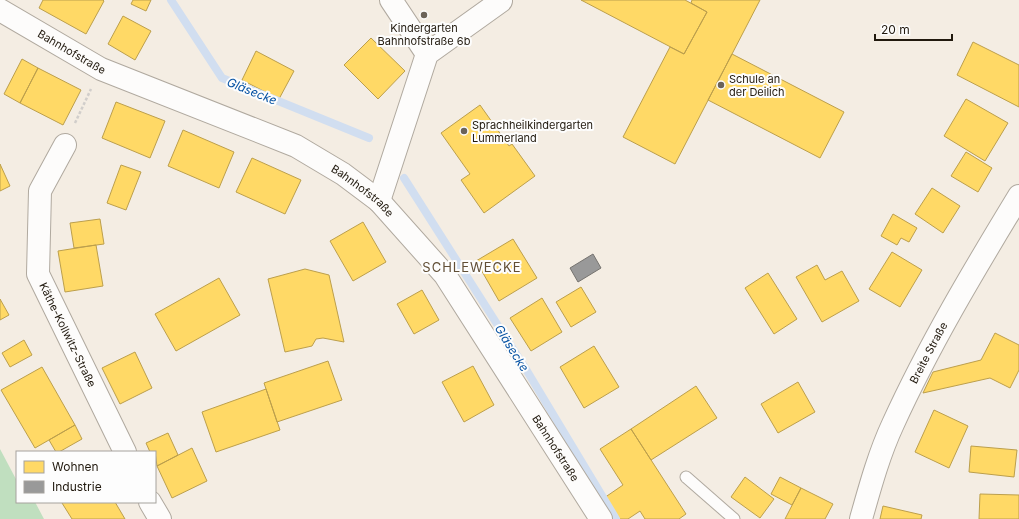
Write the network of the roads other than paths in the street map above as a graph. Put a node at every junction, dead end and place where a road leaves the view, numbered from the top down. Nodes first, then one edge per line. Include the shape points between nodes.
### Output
1 (391, 0) edge
2 (501, 1) edge
3 (0, 10) edge
4 (427, 54) junction
5 (65, 145) road end
6 (1019, 196) edge
7 (379, 201) junction
8 (125, 451) edge
9 (686, 477) dead end
10 (151, 503) edge
11 (160, 519) edge
12 (601, 519) edge
13 (734, 519) edge
14 (861, 519) edge

1 - 4 street
2 - 4 street
3 - 7 street, Bahnhofstraße via 101,69 296,146 343,174
4 - 7 street
5 - 8 street, Käthe-Kollwitz-Straße via 40,191 38,274
6 - 14 street, Breite Straße via 966,284 892,425 874,473
7 - 12 street, Bahnhofstraße via 445,275
9 - 13 lane
10 - 11 street

